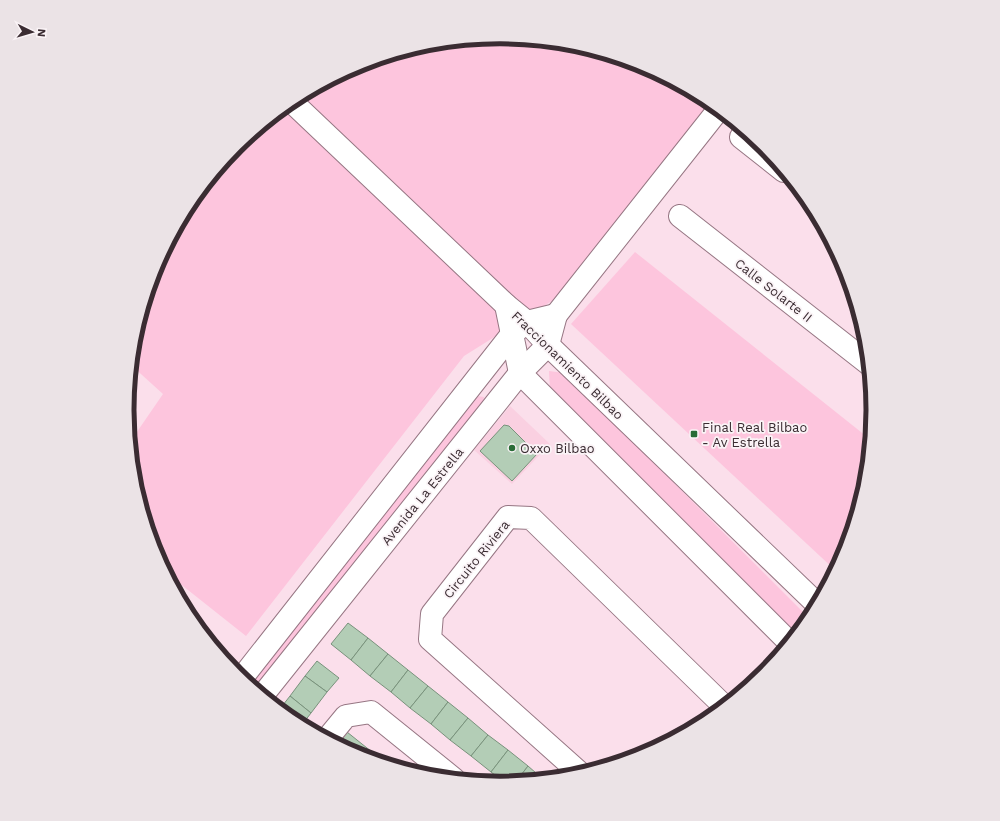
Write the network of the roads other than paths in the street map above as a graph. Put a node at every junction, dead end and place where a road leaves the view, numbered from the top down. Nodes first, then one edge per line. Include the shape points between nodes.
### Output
1 (296, 106) edge
2 (715, 114) edge
3 (741, 137) dead end
4 (758, 150) edge
5 (680, 216) dead end
6 (556, 315) junction
7 (520, 328) junction
8 (548, 345) junction
9 (862, 359) edge
10 (520, 373) junction
11 (813, 600) edge
12 (786, 639) edge
13 (245, 674) edge
14 (265, 692) edge
15 (721, 703) edge
16 (331, 735) edge
17 (576, 769) edge
18 (445, 773) edge

1 - 7 street, Fraccionamiento Bilbao via 506,305
2 - 6 street
3 - 4 street
5 - 9 street, Calle Solarte II
6 - 7 street
6 - 8 street
7 - 8 street, Fraccionamiento Bilbao
7 - 10 street, Fraccionamiento Bilbao
7 - 13 street
8 - 10 street, Avenida La Estrella
8 - 11 street, Fraccionamiento Bilbao
10 - 12 street
10 - 14 street, Avenida La Estrella
15 - 17 street, Circuito Riviera via 531,518 508,517 432,614 430,639
16 - 18 street via 346,716 371,712

